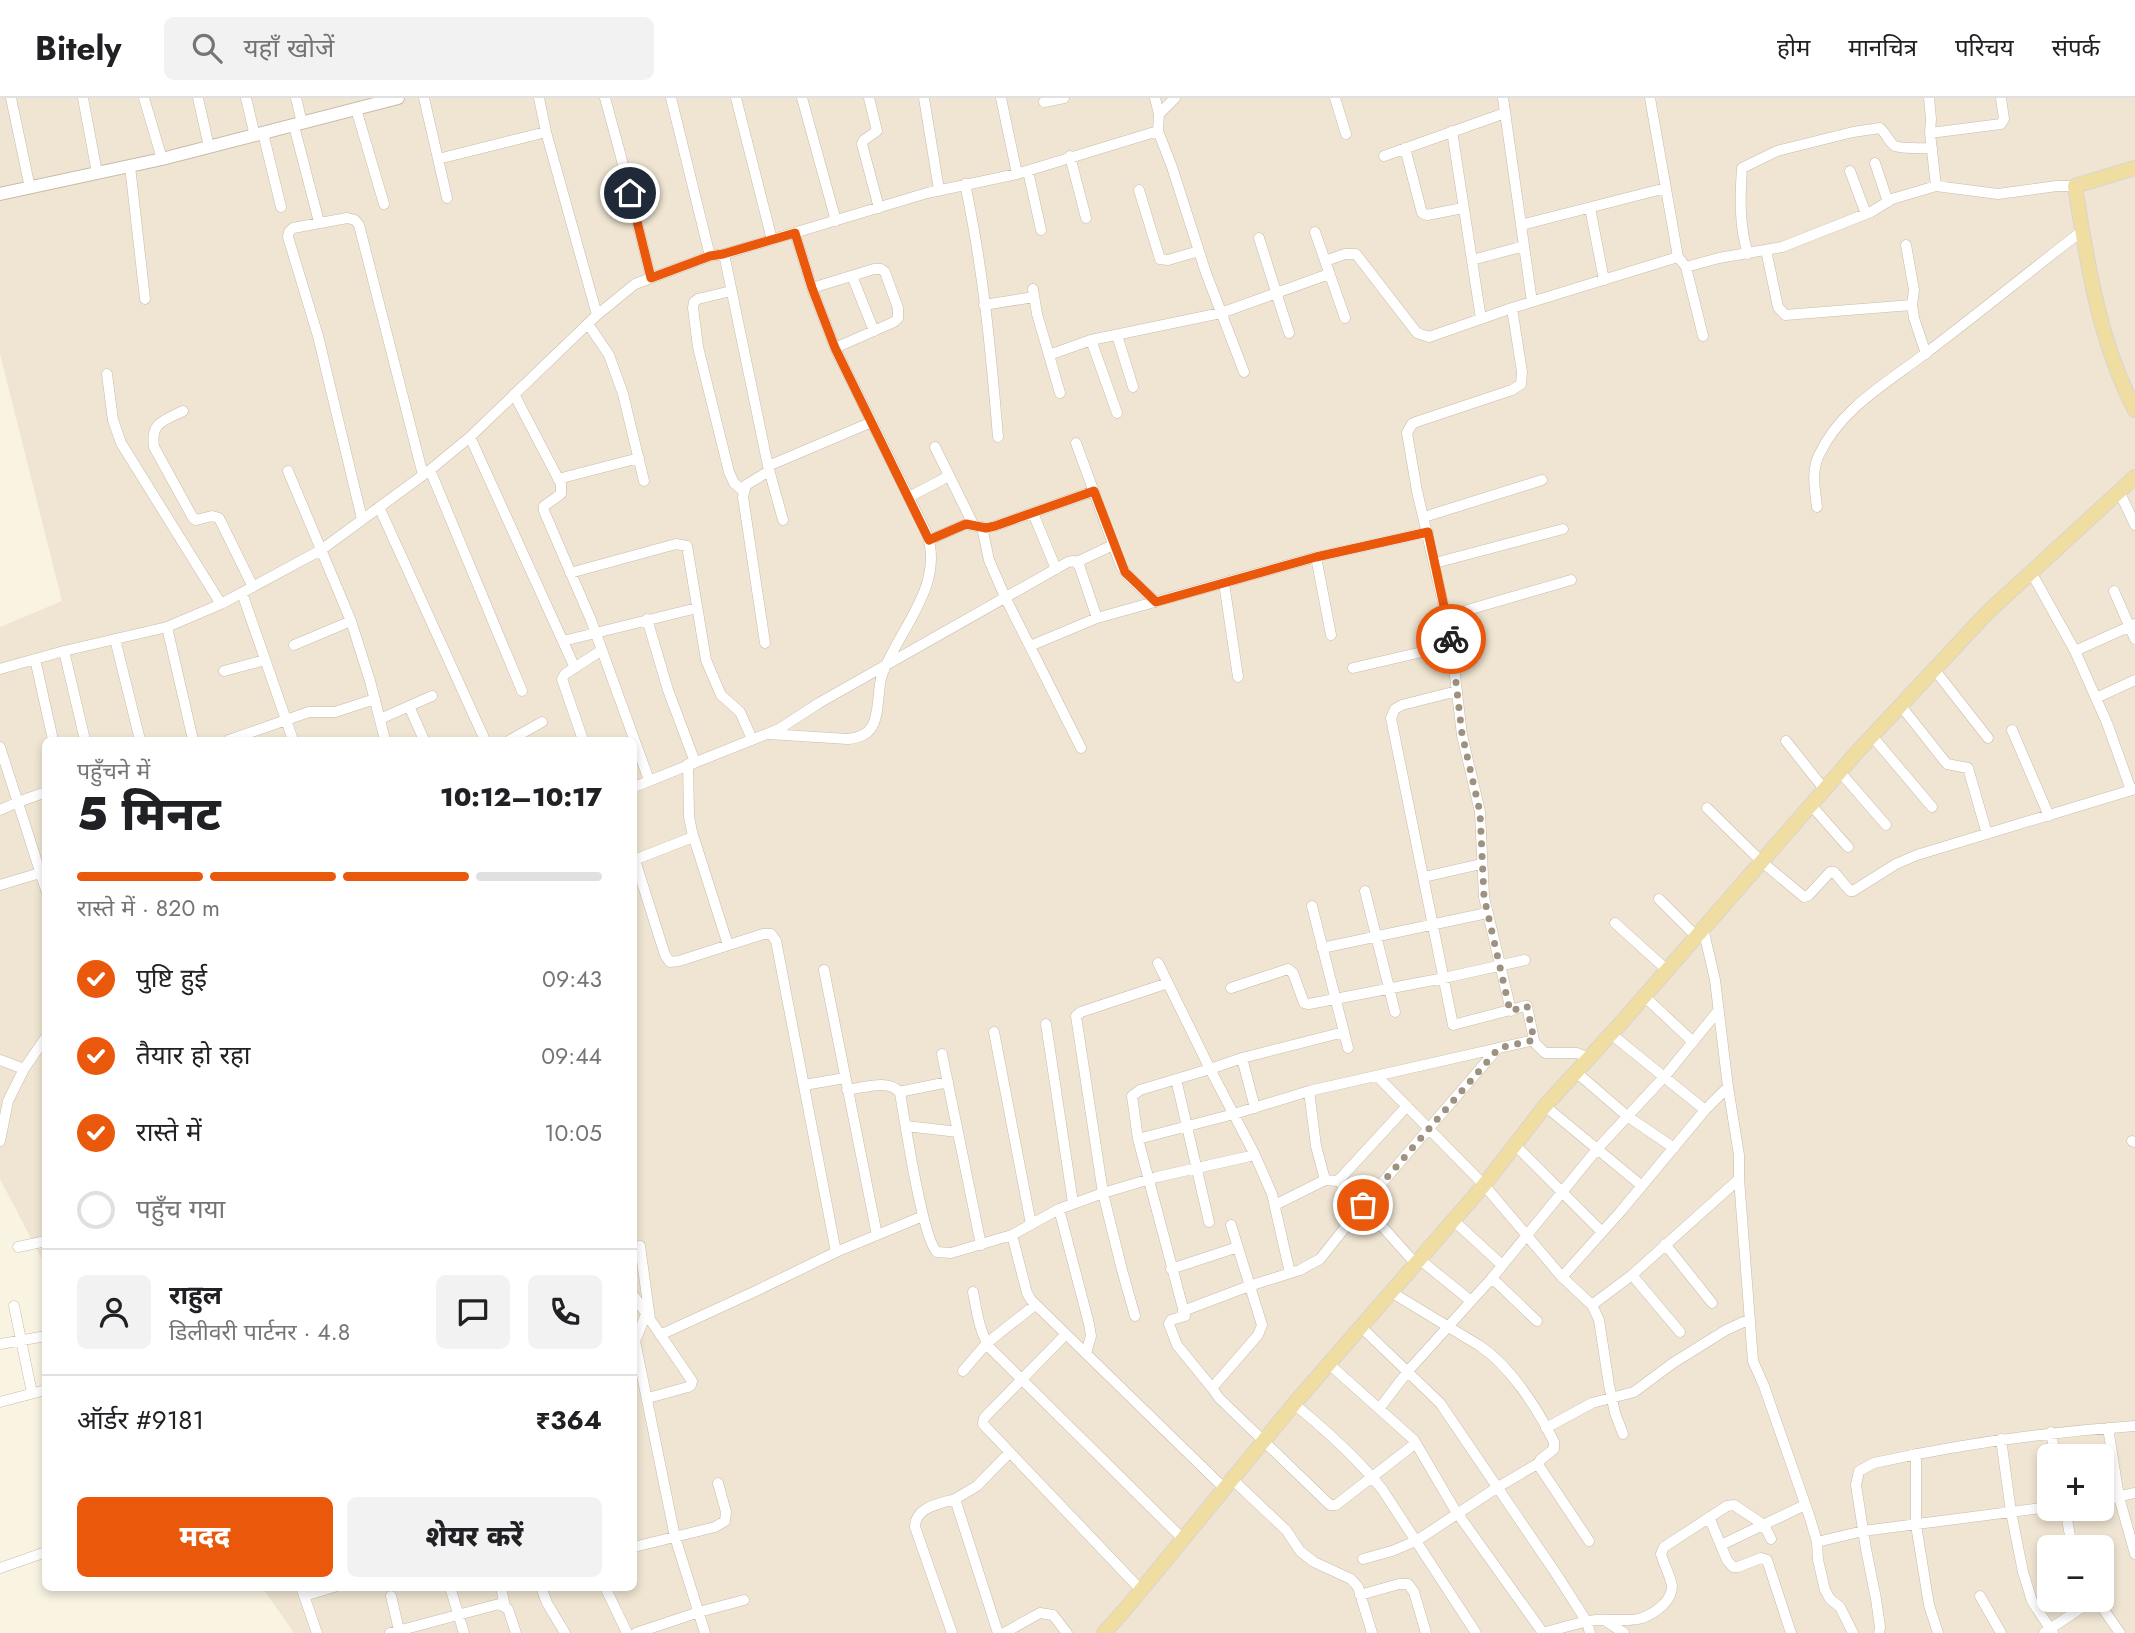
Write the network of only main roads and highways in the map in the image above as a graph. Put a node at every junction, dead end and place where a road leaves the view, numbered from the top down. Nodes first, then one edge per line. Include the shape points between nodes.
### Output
1 (2135, 168) edge
2 (2135, 410) edge
3 (2135, 477) edge
4 (1104, 1633) edge

1 - 2 main road via 2075,186 2108,346
3 - 4 main road via 1988,612 1824,789 1545,1106 1484,1185

